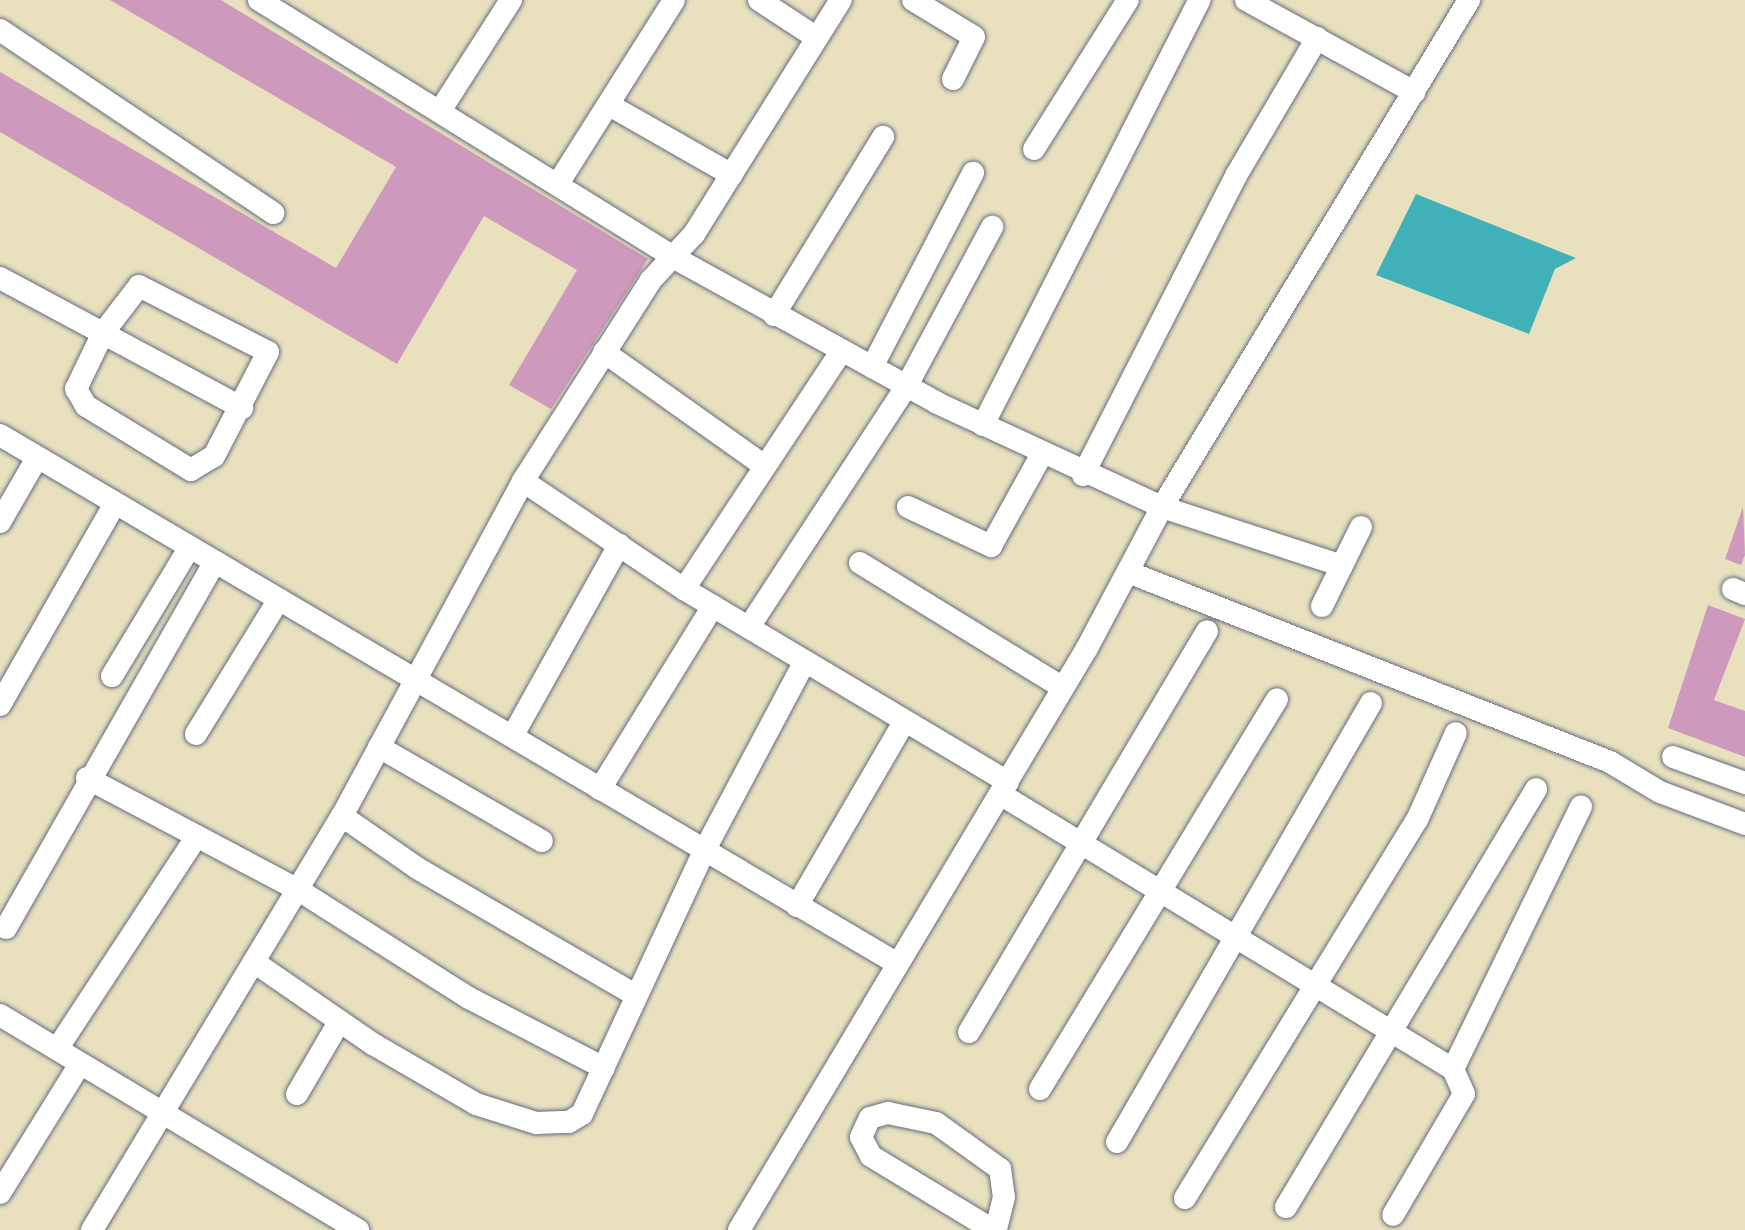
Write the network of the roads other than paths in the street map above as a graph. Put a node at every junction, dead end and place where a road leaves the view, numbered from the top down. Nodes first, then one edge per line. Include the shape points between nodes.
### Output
1 (260, 0) edge
2 (512, 0) edge
3 (674, 0) edge
4 (758, 0) edge
5 (842, 0) edge
6 (912, 0) edge
7 (1128, 0) edge
8 (1200, 0) edge
9 (1246, 0) edge
10 (1469, 0) edge
11 (0, 30) edge
12 (818, 38) junction
13 (1317, 38) junction
14 (953, 79) dead end
15 (1414, 92) junction
16 (611, 106) junction
17 (440, 111) junction
18 (883, 137) dead end
19 (1034, 149) dead end
20 (973, 173) dead end
21 (732, 175) junction
22 (559, 182) junction
23 (273, 214) dead end
24 (992, 227) dead end
25 (673, 257) junction
26 (0, 278) edge
27 (774, 315) junction
28 (103, 333) junction
29 (604, 352) junction
30 (840, 352) junction
31 (872, 367) junction
32 (906, 387) junction
33 (242, 408) junction
34 (983, 425) junction
35 (0, 435) edge
36 (1042, 454) junction
37 (37, 458) junction
38 (763, 465) junction
39 (1082, 475) junction
40 (522, 481) junction
41 (114, 505) junction
42 (908, 507) dead end
43 (1162, 508) junction
44 (0, 522) edge
45 (1361, 528) dead end
46 (619, 545) junction
47 (188, 550) junction
48 (214, 564) junction
49 (860, 564) dead end
50 (1342, 566) junction
51 (1128, 572) junction
52 (684, 589) junction
53 (279, 599) junction
54 (713, 606) junction
55 (1322, 606) dead end
56 (749, 626) junction
57 (1206, 632) dead end
58 (804, 663) junction
59 (112, 676) dead end
60 (416, 677) junction
61 (1063, 688) junction
62 (1278, 699) dead end
63 (1370, 703) dead end
64 (0, 705) edge
65 (903, 724) junction
66 (196, 734) dead end
67 (1456, 734) dead end
68 (513, 735) junction
69 (379, 747) junction
70 (1673, 757) dead end
71 (87, 778) junction
72 (1745, 783) edge
73 (1004, 788) junction
74 (600, 789) junction
75 (1536, 789) dead end
76 (1581, 807) dead end
77 (342, 816) junction
78 (1745, 824) edge
79 (195, 839) junction
80 (542, 841) dead end
81 (1080, 843) junction
82 (703, 854) junction
83 (297, 889) junction
84 (1157, 890) junction
85 (798, 906) junction
86 (6, 928) dead end
87 (1236, 938) junction
88 (254, 962) junction
89 (898, 964) junction
90 (1316, 986) junction
91 (635, 995) junction
92 (340, 1022) junction
93 (3, 1024) edge
94 (969, 1032) dead end
95 (1392, 1032) junction
96 (56, 1050) junction
97 (80, 1064) junction
98 (604, 1068) junction
99 (1453, 1070) junction
100 (1040, 1089) dead end
101 (298, 1094) dead end
102 (160, 1112) junction
103 (1117, 1142) dead end
104 (0, 1193) edge
105 (1185, 1198) dead end
106 (1286, 1206) dead end
107 (1392, 1215) dead end
108 (355, 1229) edge
109 (92, 1230) edge
110 (739, 1230) edge
111 (995, 1230) edge

1 - 17 street
2 - 17 street
3 - 16 street
4 - 12 street
5 - 12 street
6 - 14 street via 974,37
7 - 19 street
8 - 34 street
9 - 13 street
10 - 15 street
11 - 23 street
12 - 21 street
13 - 15 street
13 - 39 street via 1237,174
15 - 43 street
16 - 21 street
16 - 22 street
17 - 22 street
18 - 27 street
20 - 31 street
21 - 25 street
22 - 25 street
24 - 32 street
25 - 27 street
25 - 29 street
26 - 28 street
27 - 30 street
28 - 33 street
28 - 33 street via 139,286 248,339 268,358
28 - 33 street via 77,380 79,397 183,468 214,456
29 - 38 street
29 - 40 street
30 - 31 street
30 - 38 street
31 - 32 street
32 - 34 street
32 - 56 street
34 - 36 street
35 - 37 street
36 - 39 street
36 - 42 street via 991,546
37 - 41 street
37 - 44 street
38 - 52 street
39 - 43 street
40 - 46 street
40 - 60 street
41 - 47 street
41 - 64 street
43 - 50 street
43 - 51 street
45 - 50 street
46 - 52 street
46 - 68 street
47 - 48 street
47 - 59 street
48 - 53 street
48 - 71 street
49 - 61 street
50 - 55 street
51 - 61 street
51 - 78 street via 1610,762 1660,792
52 - 54 street
53 - 60 street
53 - 66 street
54 - 56 street
54 - 74 street
56 - 58 street
57 - 81 street
58 - 65 street
58 - 82 street
60 - 68 street
60 - 69 street
61 - 73 street
62 - 84 street
63 - 87 street
65 - 73 street
65 - 85 street
67 - 90 street via 1417,820
68 - 74 street
69 - 77 street
69 - 80 street
70 - 72 street
71 - 79 street
71 - 86 street
73 - 81 street
73 - 89 street
74 - 82 street
75 - 95 street
76 - 99 street
77 - 83 street
77 - 91 street via 417,868
79 - 83 street
79 - 96 street
81 - 84 street
81 - 94 street
82 - 85 street
82 - 91 street
83 - 88 street
83 - 98 street via 469,998
84 - 87 street
84 - 100 street
85 - 89 street
87 - 90 street
87 - 103 street
88 - 92 street
88 - 102 street
89 - 110 street
90 - 95 street
90 - 105 street
91 - 98 street
92 - 98 street via 476,1104 536,1123 568,1122 582,1114
92 - 101 street
93 - 96 street
95 - 99 street
95 - 106 street
96 - 97 street
97 - 102 street
97 - 104 street
99 - 107 street via 1464,1094
102 - 108 street
102 - 109 street
111 - 111 street via 871,1156 861,1137 870,1118 888,1113 936,1122 989,1160 1004,1182

